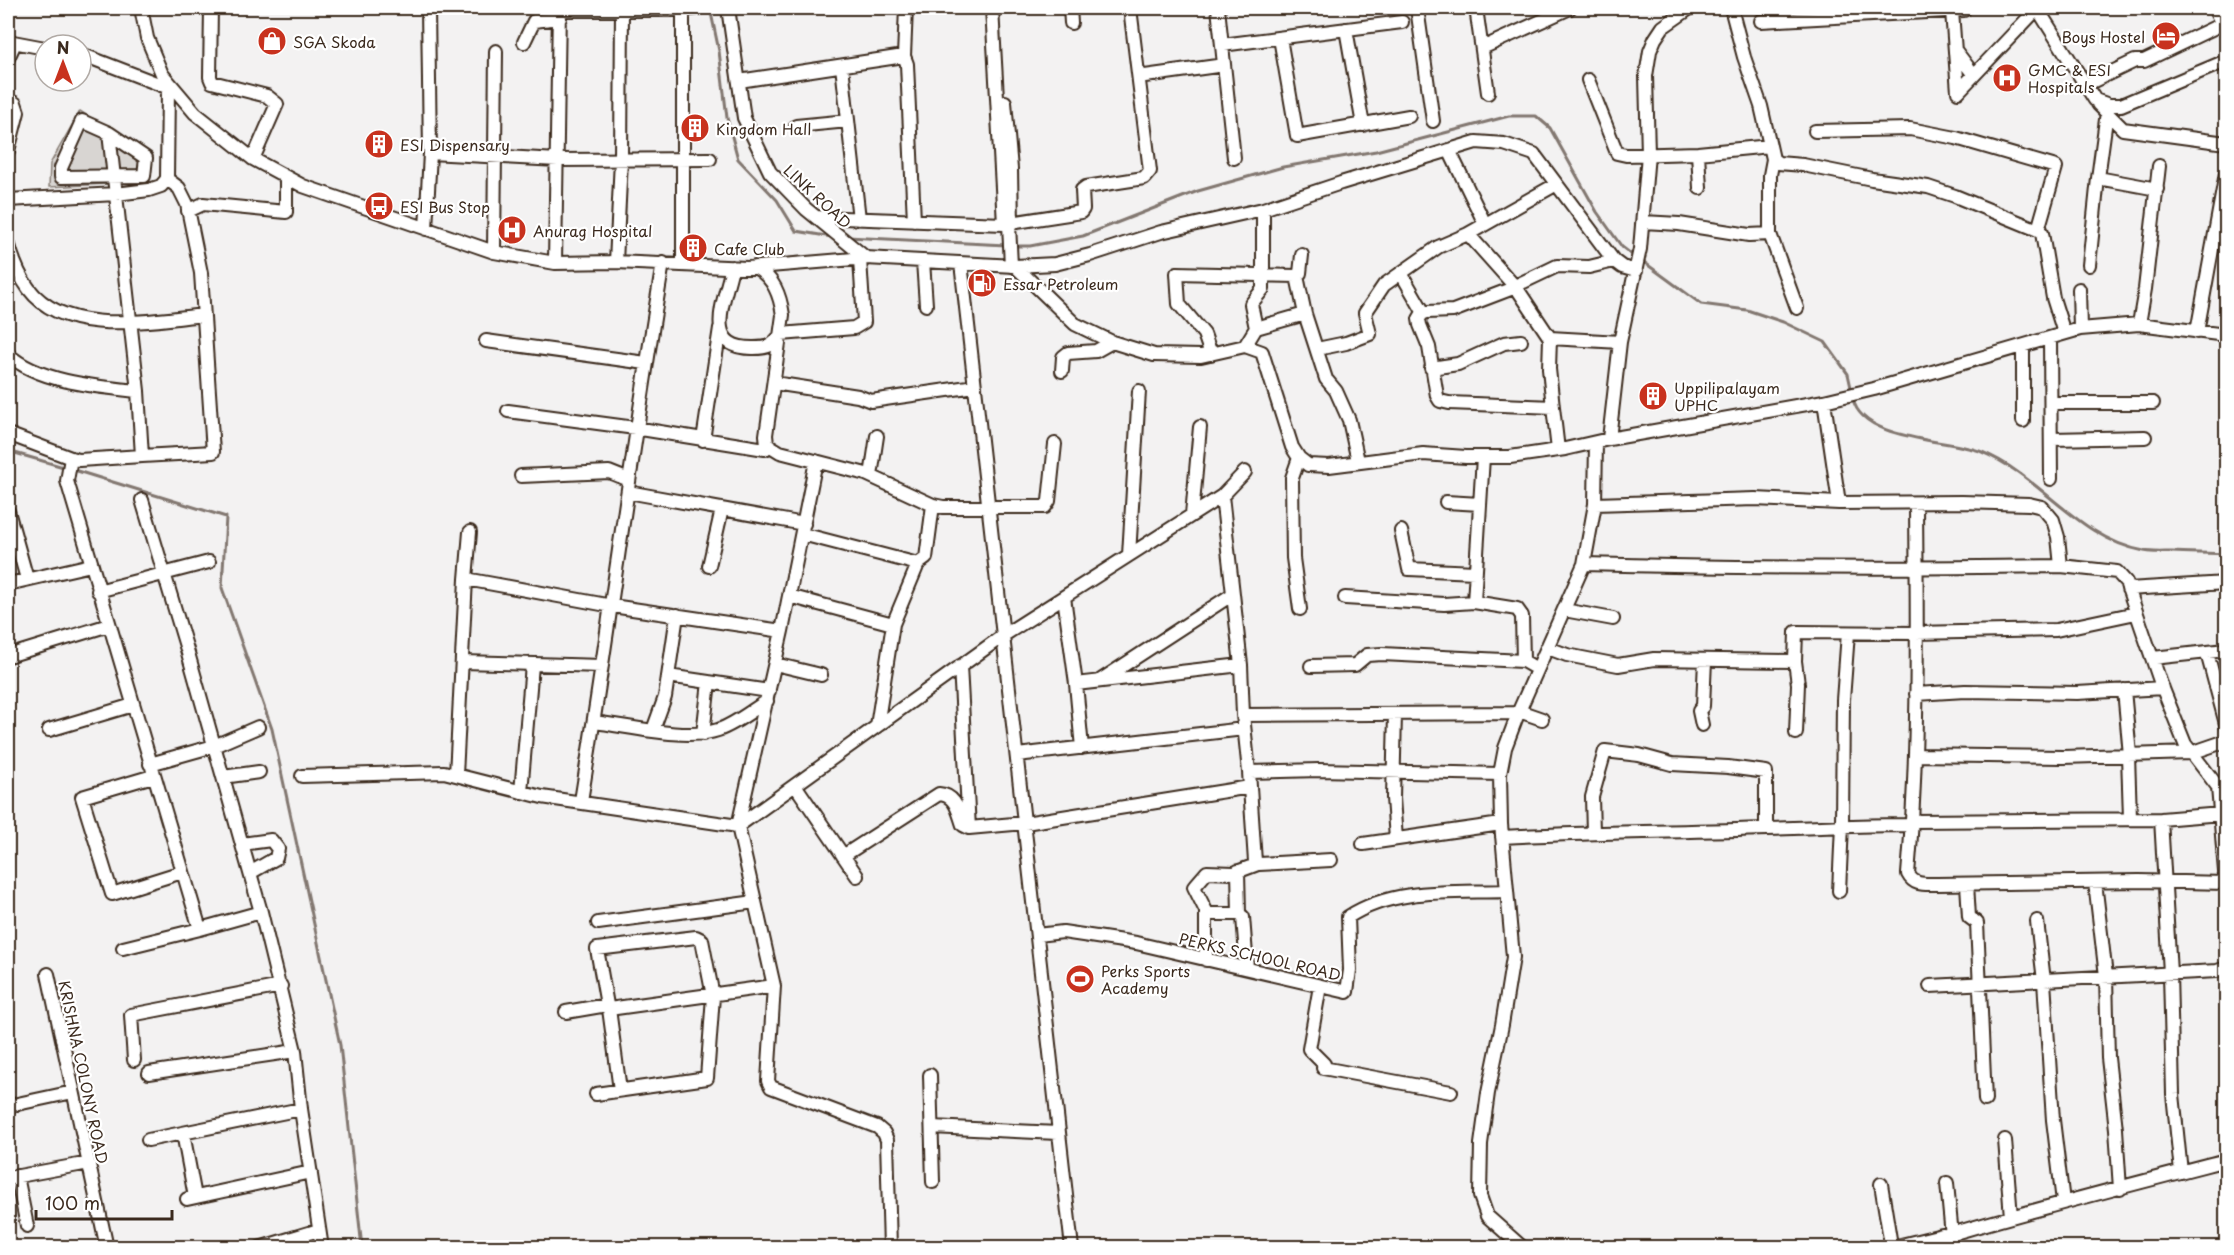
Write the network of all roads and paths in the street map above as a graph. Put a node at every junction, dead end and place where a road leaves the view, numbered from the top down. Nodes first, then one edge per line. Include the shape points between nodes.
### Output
1 (141, 8) edge
2 (211, 8) edge
3 (428, 8) edge
4 (698, 8) edge
5 (728, 8) edge
6 (906, 8) edge
7 (992, 8) edge
8 (998, 8) edge
9 (1070, 8) edge
10 (1130, 8) edge
11 (1218, 8) edge
12 (1417, 8) edge
13 (1476, 8) edge
14 (1570, 8) edge
15 (1690, 8) edge
16 (1731, 8) edge
17 (2037, 8) edge
18 (2214, 8) edge
19 (622, 9) edge
20 (1958, 9) edge
21 (683, 10) junction
22 (560, 12) edge
23 (1761, 21) dead end
24 (1401, 22) dead end
25 (1071, 23) dead end
26 (1346, 29) junction
27 (1280, 38) junction
28 (11, 42) edge
29 (524, 42) dead end
30 (1222, 45) junction
31 (33, 46) edge
32 (1482, 48) junction
33 (1955, 50) junction
34 (496, 51) dead end
35 (904, 56) junction
36 (8, 58) edge
37 (93, 59) edge
38 (2226, 61) edge
39 (1224, 65) junction
40 (842, 66) junction
41 (1974, 75) junction
42 (1145, 76) dead end
43 (1588, 80) dead end
44 (739, 81) junction
45 (2085, 85) junction
46 (172, 89) junction
47 (1488, 93) dead end
48 (8, 100) edge
49 (2095, 100) junction
50 (2107, 112) junction
51 (1409, 116) dead end
52 (848, 121) junction
53 (1433, 121) dead end
54 (1363, 124) junction
55 (796, 126) dead end
56 (1815, 131) dead end
57 (109, 133) junction
58 (2226, 142) edge
59 (1449, 150) junction
60 (8, 152) edge
61 (430, 153) junction
62 (1698, 153) junction
63 (1771, 153) junction
64 (1648, 154) junction
65 (495, 157) junction
66 (1234, 158) dead end
67 (253, 159) junction
68 (710, 159) dead end
69 (558, 160) junction
70 (621, 160) junction
71 (683, 160) junction
72 (2159, 166) dead end
73 (2226, 173) edge
74 (114, 176) junction
75 (286, 177) junction
76 (2098, 178) junction
77 (167, 179) junction
78 (1555, 185) junction
79 (1700, 188) dead end
80 (2157, 189) junction
81 (116, 194) junction
82 (8, 200) edge
83 (1263, 209) junction
84 (188, 211) junction
85 (859, 219) junction
86 (820, 221) junction
87 (914, 221) junction
88 (1643, 222) junction
89 (1008, 224) junction
90 (1485, 224) junction
91 (426, 229) junction
92 (2038, 230) junction
93 (1468, 234) junction
94 (1770, 234) junction
95 (8, 242) edge
96 (494, 252) junction
97 (1302, 255) dead end
98 (861, 256) junction
99 (923, 261) junction
100 (1614, 261) junction
101 (616, 262) junction
102 (555, 263) junction
103 (663, 263) junction
104 (961, 263) junction
105 (683, 265) junction
106 (2089, 265) dead end
107 (1013, 266) junction
108 (732, 267) junction
109 (755, 267) junction
110 (1636, 267) junction
111 (1401, 273) junction
112 (1263, 274) junction
113 (1297, 276) junction
114 (1515, 287) junction
115 (2079, 290) dead end
116 (926, 305) dead end
117 (1797, 308) dead end
118 (1424, 313) junction
119 (1305, 314) junction
120 (204, 315) junction
121 (131, 322) junction
122 (2139, 324) junction
123 (720, 328) junction
124 (1256, 328) junction
125 (2080, 329) junction
126 (2197, 332) junction
127 (2064, 333) junction
128 (781, 334) junction
129 (2226, 335) edge
130 (1550, 338) junction
131 (2050, 338) junction
132 (486, 340) dead end
133 (1521, 341) dead end
134 (1112, 342) junction
135 (1620, 342) junction
136 (1245, 346) junction
137 (2023, 346) junction
138 (1317, 349) junction
139 (8, 354) edge
140 (1210, 354) junction
141 (646, 363) junction
142 (1431, 368) junction
143 (1062, 371) dead end
144 (774, 383) junction
145 (975, 386) junction
146 (138, 391) junction
147 (1139, 391) dead end
148 (1824, 401) junction
149 (2052, 403) junction
150 (2153, 403) dead end
151 (1553, 407) junction
152 (508, 411) dead end
153 (2023, 421) dead end
154 (1200, 427) dead end
155 (635, 429) junction
156 (8, 434) edge
157 (878, 436) dead end
158 (2145, 437) dead end
159 (2052, 439) junction
160 (703, 440) junction
161 (1602, 440) junction
162 (767, 444) junction
163 (1055, 444) dead end
164 (1558, 450) junction
165 (142, 456) junction
166 (1483, 457) junction
167 (71, 458) junction
168 (1299, 458) junction
169 (816, 461) junction
170 (1358, 461) junction
171 (1245, 472) dead end
172 (521, 476) dead end
173 (871, 476) junction
174 (2051, 479) dead end
175 (628, 486) junction
176 (1222, 496) junction
177 (142, 501) dead end
178 (1446, 502) dead end
179 (1839, 503) junction
180 (1480, 504) junction
181 (1595, 504) junction
182 (1916, 504) junction
183 (933, 505) junction
184 (989, 506) junction
185 (722, 509) junction
186 (8, 511) edge
187 (1192, 516) junction
188 (803, 529) junction
189 (1401, 531) dead end
190 (470, 532) dead end
191 (1129, 555) junction
192 (209, 562) dead end
193 (918, 564) junction
194 (1584, 564) junction
195 (91, 565) junction
196 (709, 566) dead end
197 (2061, 566) junction
198 (1916, 569) junction
199 (1475, 573) junction
200 (165, 575) junction
201 (27, 579) junction
202 (466, 579) junction
203 (8, 584) edge
204 (2226, 584) edge
205 (2128, 589) junction
206 (98, 591) junction
207 (1233, 594) junction
208 (789, 596) junction
209 (1064, 597) junction
210 (1345, 598) dead end
211 (1474, 602) junction
212 (612, 606) junction
213 (1300, 609) dead end
214 (1564, 610) junction
215 (2136, 613) junction
216 (677, 615) junction
217 (1613, 620) dead end
218 (893, 624) junction
219 (110, 625) junction
220 (782, 632) junction
221 (1848, 633) junction
222 (1915, 633) junction
223 (1004, 635) junction
224 (1548, 648) junction
225 (2226, 650) edge
226 (2207, 653) junction
227 (8, 656) edge
228 (2153, 658) junction
229 (1705, 660) junction
230 (1523, 661) junction
231 (1795, 661) junction
232 (463, 662) junction
233 (775, 664) junction
234 (531, 665) junction
235 (1241, 665) junction
236 (603, 666) junction
237 (960, 666) junction
238 (1311, 666) dead end
239 (1537, 669) junction
240 (821, 675) dead end
241 (668, 676) junction
242 (1099, 681) junction
243 (709, 682) junction
244 (1076, 684) junction
245 (2163, 688) junction
246 (2124, 690) junction
247 (1916, 694) junction
248 (768, 696) junction
249 (133, 705) junction
250 (1518, 712) junction
251 (1395, 714) junction
252 (1243, 715) junction
253 (1542, 719) dead end
254 (594, 722) junction
255 (2226, 723) edge
256 (1702, 725) dead end
257 (877, 726) junction
258 (258, 727) dead end
259 (1244, 729) junction
260 (49, 730) dead end
261 (653, 730) junction
262 (1796, 733) dead end
263 (703, 734) junction
264 (2226, 741) edge
265 (214, 746) junction
266 (1082, 748) junction
267 (2191, 753) junction
268 (1017, 755) junction
269 (1915, 755) junction
270 (2129, 755) junction
271 (152, 770) junction
272 (259, 772) dead end
273 (1249, 772) junction
274 (1394, 772) junction
275 (1500, 774) junction
276 (456, 775) junction
277 (302, 776) dead end
278 (223, 777) junction
279 (795, 785) junction
280 (1250, 787) junction
281 (2222, 787) edge
282 (521, 792) junction
283 (581, 801) junction
284 (2221, 814) junction
285 (2130, 818) junction
286 (2161, 819) junction
287 (1024, 823) junction
288 (1913, 823) junction
289 (1842, 825) junction
290 (738, 826) junction
291 (969, 828) junction
292 (1766, 829) junction
293 (1501, 831) junction
294 (1593, 832) junction
295 (1396, 839) junction
296 (242, 844) junction
297 (1363, 844) dead end
298 (843, 856) junction
299 (1331, 860) dead end
300 (1258, 864) junction
301 (1238, 871) junction
302 (182, 872) junction
303 (250, 873) junction
304 (856, 876) dead end
305 (2164, 881) junction
306 (2094, 882) junction
307 (1968, 884) junction
308 (2226, 884) edge
309 (1506, 891) junction
310 (1839, 891) dead end
311 (755, 903) junction
312 (261, 912) junction
313 (1206, 914) junction
314 (1239, 914) junction
315 (2037, 921) dead end
316 (598, 923) dead end
317 (200, 930) junction
318 (1037, 935) junction
319 (123, 948) dead end
320 (1206, 960) junction
321 (1247, 968) junction
322 (2226, 968) edge
323 (2170, 973) junction
324 (48, 974) dead end
325 (2106, 976) junction
326 (2044, 981) junction
327 (1979, 983) junction
328 (281, 986) junction
329 (774, 986) junction
330 (1320, 986) junction
331 (1930, 986) dead end
332 (714, 996) junction
333 (608, 1007) junction
334 (566, 1012) dead end
335 (295, 1051) junction
336 (134, 1060) dead end
337 (149, 1074) dead end
338 (930, 1075) dead end
339 (620, 1090) junction
340 (73, 1092) junction
341 (1451, 1092) dead end
342 (596, 1094) dead end
343 (1985, 1101) dead end
344 (8, 1106) edge
345 (301, 1109) junction
346 (932, 1126) junction
347 (183, 1133) junction
348 (1058, 1133) junction
349 (148, 1140) dead end
350 (2005, 1140) dead end
351 (2226, 1160) edge
352 (89, 1163) junction
353 (311, 1172) junction
354 (2181, 1172) junction
355 (12, 1177) edge
356 (933, 1182) dead end
357 (1947, 1183) dead end
358 (1881, 1184) dead end
359 (2120, 1189) junction
360 (2063, 1202) junction
361 (2011, 1217) junction
362 (27, 1226) dead end
363 (319, 1230) junction
364 (1951, 1242) edge
365 (1887, 1246) edge
366 (107, 1248) edge
367 (259, 1248) edge
368 (322, 1248) edge
369 (890, 1248) edge
370 (1072, 1248) edge
371 (1522, 1248) edge

1 - 46 street via 147,38
2 - 67 street via 213,82 267,96 277,104
3 - 61 street
4 - 21 street
5 - 44 street, LINK ROAD
6 - 35 street
7 - 89 street
8 - 89 street via 1011,169
9 - 25 street
10 - 89 street via 1149,174 1142,179 1086,187 1082,190 1081,212
11 - 30 street
12 - 53 street
13 - 32 street
14 - 32 street
15 - 64 street via 1664,27 1650,51 1646,76
16 - 63 street
17 - 41 street
17 - 45 street
18 - 45 street via 2222,24
19 - 21 street
19 - 22 street
19 - 70 street
20 - 23 street
20 - 33 street
21 - 71 street
22 - 29 street via 534,21
22 - 69 street
24 - 26 street
26 - 27 street
26 - 54 street
27 - 30 street
27 - 54 street via 1297,136
28 - 31 street
28 - 36 street
30 - 39 street
32 - 47 street
33 - 41 street
33 - 41 street via 1958,92
34 - 65 street
35 - 40 street
35 - 87 street
37 - 46 street
38 - 49 street via 2121,105
39 - 42 street
39 - 66 street
40 - 44 street
40 - 52 street
43 - 64 street via 1617,153
44 - 86 street, LINK ROAD via 744,118 770,172
45 - 49 street
46 - 67 street via 195,113
46 - 77 street
48 - 60 street via 15,103 18,112
49 - 50 street
50 - 58 street via 2123,129
50 - 76 street
51 - 54 street
52 - 55 street
52 - 85 street
56 - 92 street via 1910,129 2056,167
57 - 74 street
57 - 74 street via 146,158 144,176
57 - 74 street via 82,121 61,168 61,177
59 - 78 street via 1476,142 1504,144 1534,154
59 - 83 street
59 - 90 street
61 - 65 street
61 - 91 street
62 - 63 street
62 - 64 street
62 - 79 street
63 - 92 street via 1778,163 1928,187
63 - 94 street
64 - 88 street
65 - 69 street
65 - 96 street
67 - 75 street
68 - 71 street
69 - 70 street
69 - 102 street
70 - 71 street
70 - 101 street
71 - 105 street
72 - 80 street
73 - 126 street
74 - 81 street
75 - 84 street via 286,212 203,204
75 - 91 street
76 - 80 street
76 - 106 street
77 - 81 street via 160,186
77 - 84 street via 178,188
78 - 90 street
78 - 100 street
80 - 122 street
81 - 82 street
81 - 121 street
83 - 107 street via 1161,232 1055,264
83 - 112 street
84 - 120 street via 201,273
85 - 86 street
85 - 87 street
86 - 98 street, LINK ROAD
87 - 89 street
88 - 94 street
88 - 110 street
89 - 107 street
90 - 93 street
91 - 96 street
92 - 127 street via 2042,233 2053,297
93 - 111 street via 1438,247
93 - 114 street
94 - 117 street
95 - 121 street via 28,288 59,314 84,320
96 - 102 street
97 - 113 street
98 - 99 street
98 - 109 street
98 - 128 street via 864,322 854,328
99 - 104 street
99 - 116 street
100 - 110 street via 1622,267
100 - 114 street via 1589,267 1557,266
101 - 102 street
101 - 103 street
103 - 105 street
103 - 141 street
104 - 107 street
104 - 145 street
105 - 108 street
107 - 134 street via 1076,324
108 - 109 street
108 - 123 street via 719,312
109 - 128 street via 772,281 780,297
110 - 135 street
111 - 118 street
111 - 138 street via 1384,285 1365,313 1370,334 1346,344
112 - 113 street
112 - 124 street via 1263,289 1251,304
112 - 140 street via 1177,273 1179,304 1204,334
113 - 119 street
114 - 118 street via 1453,311
114 - 130 street
115 - 125 street
118 - 142 street via 1419,319 1429,347
119 - 124 street
119 - 138 street
120 - 121 street
120 - 165 street via 213,452
121 - 146 street
122 - 125 street
122 - 126 street
123 - 128 street via 735,346 749,348 774,345
123 - 160 street
124 - 136 street
125 - 127 street
126 - 129 street
127 - 131 street
128 - 144 street
130 - 135 street
130 - 151 street
131 - 137 street
131 - 149 street
132 - 141 street
133 - 142 street via 1503,342 1458,364
134 - 140 street via 1154,355
134 - 143 street via 1096,351 1068,353 1063,357
135 - 161 street
136 - 140 street
136 - 168 street via 1262,352
137 - 148 street
137 - 153 street
138 - 170 street via 1326,379 1349,420
139 - 146 street via 16,362 54,378
141 - 155 street
142 - 151 street via 1440,401
144 - 145 street via 872,401
144 - 162 street
145 - 184 street
146 - 165 street
147 - 191 street
148 - 161 street
148 - 179 street
149 - 150 street
149 - 159 street
151 - 164 street
152 - 155 street
154 - 187 street
155 - 160 street
155 - 175 street
156 - 167 street
157 - 173 street
158 - 159 street
159 - 174 street
160 - 162 street via 765,449
161 - 164 street
161 - 181 street
162 - 169 street via 780,452
163 - 184 street via 1051,495 1045,507
164 - 166 street
165 - 167 street
166 - 170 street via 1423,454
166 - 180 street
167 - 195 street via 67,481
168 - 170 street via 1308,465
168 - 213 street via 1292,478 1293,558
169 - 173 street
169 - 188 street
171 - 176 street
172 - 175 street via 609,472
173 - 183 street
175 - 185 street
175 - 212 street
176 - 187 street
176 - 207 street
177 - 200 street
178 - 180 street
179 - 181 street via 1755,499
179 - 182 street
180 - 199 street
181 - 194 street
182 - 197 street via 1994,502 2042,507 2053,520
182 - 198 street
183 - 184 street
183 - 193 street via 926,558
184 - 223 street
185 - 188 street
185 - 196 street
186 - 201 street
187 - 191 street
188 - 193 street
188 - 208 street
189 - 199 street via 1409,569
190 - 202 street
191 - 209 street
192 - 200 street
193 - 218 street
194 - 198 street
194 - 214 street
195 - 201 street
195 - 206 street
197 - 198 street
197 - 205 street via 2117,572
198 - 222 street
199 - 211 street
200 - 206 street
200 - 265 street
201 - 203 street
202 - 212 street
202 - 232 street
204 - 205 street
205 - 215 street
206 - 219 street
207 - 235 street
207 - 242 street
208 - 218 street
208 - 220 street
209 - 223 street
209 - 244 street
210 - 211 street
211 - 230 street via 1517,609 1522,616
212 - 216 street
212 - 236 street
214 - 217 street
214 - 224 street
215 - 222 street via 2056,630
215 - 228 street
216 - 220 street
216 - 241 street
218 - 257 street
219 - 227 street
219 - 249 street
220 - 233 street
221 - 222 street
221 - 231 street via 1796,632
221 - 289 street
222 - 247 street
223 - 237 street
223 - 268 street
224 - 229 street via 1618,665 1654,659
224 - 239 street
225 - 226 street
226 - 228 street
226 - 255 street
228 - 245 street
229 - 231 street
229 - 256 street via 1703,706 1699,711
230 - 238 street via 1382,654 1367,655 1355,665
230 - 239 street
231 - 262 street
232 - 234 street
232 - 276 street
233 - 240 street
233 - 248 street
234 - 236 street
234 - 282 street
235 - 242 street
235 - 252 street
236 - 254 street
237 - 257 street
237 - 291 street
239 - 250 street
241 - 243 street
241 - 261 street
242 - 244 street
243 - 248 street
243 - 263 street
244 - 266 street
245 - 246 street
245 - 267 street
246 - 247 street
246 - 270 street
247 - 269 street
248 - 263 street via 734,723
248 - 290 street
249 - 260 street
249 - 271 street
250 - 251 street
250 - 253 street
250 - 275 street
251 - 252 street
251 - 274 street
252 - 259 street
254 - 261 street
254 - 283 street
257 - 279 street
258 - 265 street
259 - 266 street
259 - 273 street
261 - 263 street
264 - 267 street
265 - 271 street
265 - 278 street
266 - 268 street
267 - 270 street
267 - 281 street
268 - 287 street
269 - 270 street
269 - 288 street
270 - 285 street
271 - 302 street
271 - 302 street via 82,797 112,894
272 - 278 street
273 - 274 street
273 - 280 street
274 - 275 street
274 - 295 street
275 - 293 street
276 - 277 street via 444,772
276 - 282 street
278 - 296 street
279 - 290 street
279 - 298 street
280 - 287 street
280 - 300 street
281 - 284 street
282 - 283 street
283 - 290 street
284 - 286 street
284 - 308 street
285 - 286 street
285 - 288 street
286 - 305 street
287 - 291 street
287 - 318 street
288 - 289 street
288 - 307 street via 1910,879 1918,884
289 - 292 street
289 - 310 street
290 - 311 street
291 - 298 street via 963,825 953,798 939,794
292 - 294 street
292 - 294 street via 1766,772 1672,764 1605,751 1592,797
293 - 294 street
293 - 295 street
293 - 309 street
295 - 297 street
296 - 303 street
296 - 303 street via 271,840 278,849 276,858
298 - 304 street
299 - 300 street
300 - 301 street
301 - 313 street via 1206,872 1194,887
301 - 314 street
302 - 317 street
303 - 312 street
305 - 306 street
305 - 308 street
305 - 323 street
306 - 307 street
306 - 325 street
307 - 327 street via 1969,917 1977,923
309 - 330 street, PERKS SCHOOL ROAD via 1389,898 1362,908 1348,917 1347,992
309 - 371 street via 1513,957 1488,1093 1481,1144 1480,1196 1487,1216
311 - 316 street
311 - 329 street
312 - 317 street
312 - 328 street
313 - 314 street
313 - 320 street
314 - 321 street via 1243,917
315 - 326 street
317 - 319 street
318 - 320 street, PERKS SCHOOL ROAD via 1074,933
318 - 348 street
320 - 321 street, PERKS SCHOOL ROAD
321 - 330 street, PERKS SCHOOL ROAD
322 - 323 street
323 - 325 street
323 - 354 street
324 - 340 street, KRISHNA COLONY ROAD
325 - 326 street
325 - 359 street via 2108,1058
326 - 327 street
326 - 360 street
327 - 331 street
327 - 343 street
328 - 335 street
328 - 336 street via 131,1015
329 - 332 street
329 - 369 street via 768,1081 771,1087 868,1123 884,1133
330 - 341 street via 1309,1049 1324,1064 1323,1068
332 - 333 street
332 - 333 street via 702,940 696,937 597,949
332 - 339 street via 707,1078
333 - 334 street
333 - 339 street
335 - 337 street
335 - 345 street
338 - 346 street
339 - 342 street
340 - 344 street
340 - 352 street, KRISHNA COLONY ROAD
345 - 347 street
345 - 353 street
346 - 348 street
346 - 356 street
347 - 349 street
347 - 353 street via 191,1198
348 - 370 street
350 - 361 street
351 - 354 street
352 - 355 street
352 - 366 street, KRISHNA COLONY ROAD
353 - 363 street
354 - 359 street
355 - 362 street
357 - 364 street
358 - 365 street
359 - 360 street
360 - 361 street
361 - 364 street
363 - 367 street
363 - 368 street
364 - 365 street via 1942,1235

